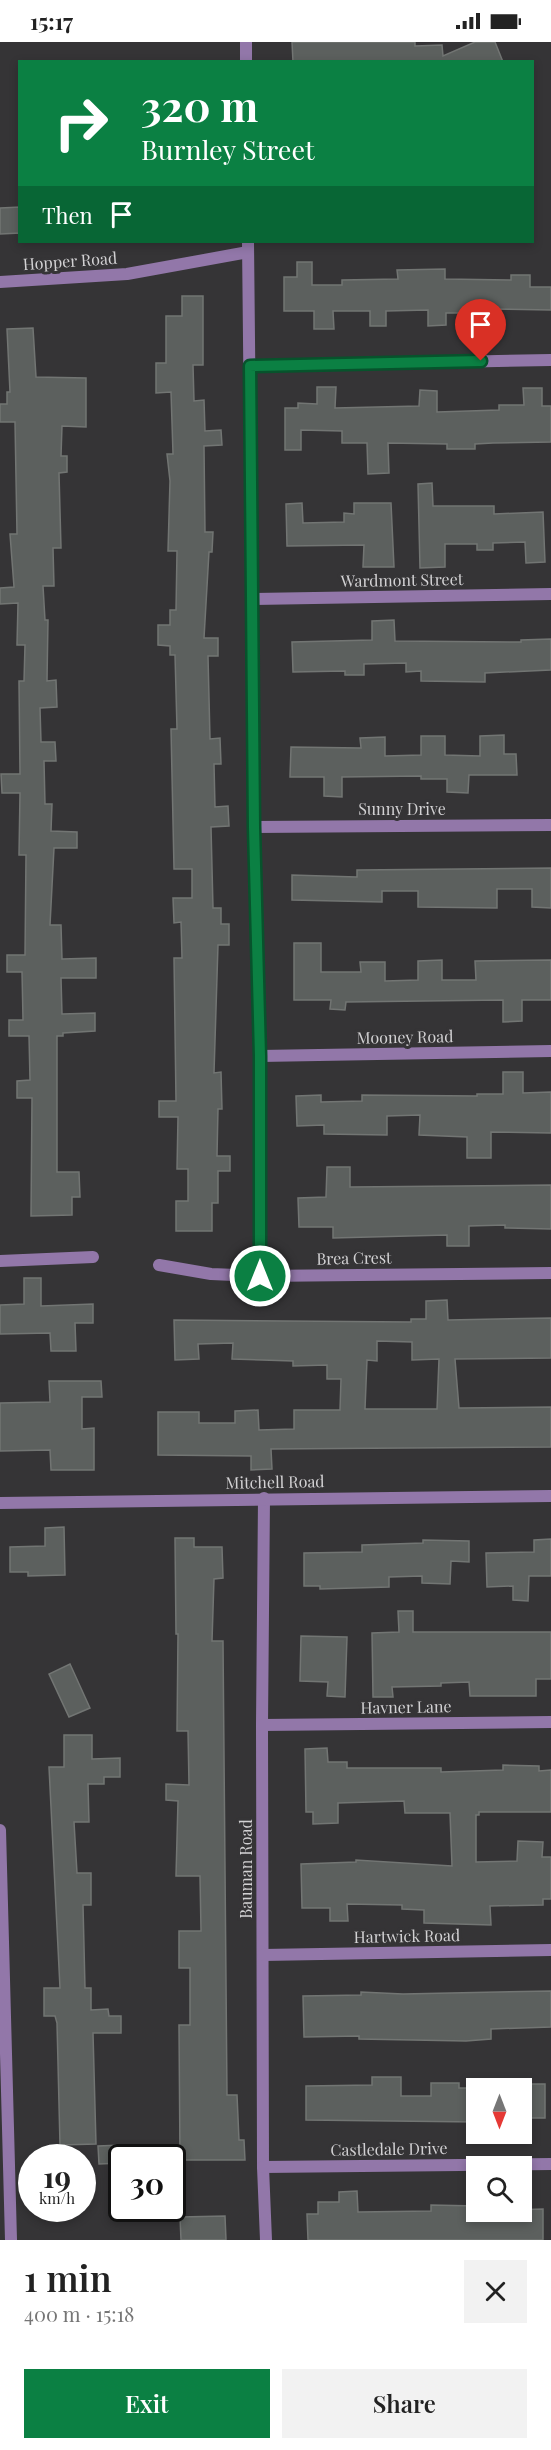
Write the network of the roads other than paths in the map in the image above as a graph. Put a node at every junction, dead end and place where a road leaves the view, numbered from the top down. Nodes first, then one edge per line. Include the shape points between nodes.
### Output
1 (246, 42) edge
2 (246, 60) edge
3 (248, 247) edge
4 (0, 282) edge
5 (551, 360) edge
6 (250, 366) junction
7 (551, 594) edge
8 (253, 599) junction
9 (551, 825) edge
10 (254, 827) junction
11 (551, 1051) edge
12 (260, 1056) junction
13 (93, 1257) dead end
14 (0, 1261) edge
15 (159, 1265) dead end
16 (551, 1273) edge
17 (260, 1276) junction
18 (551, 1496) edge
19 (264, 1498) junction
20 (0, 1503) edge
21 (551, 1722) edge
22 (262, 1725) junction
23 (0, 1830) edge
24 (551, 1950) edge
25 (263, 1955) junction
26 (2, 1957) edge
27 (551, 2164) edge
28 (263, 2167) junction
29 (5, 2181) edge
30 (11, 2240) edge
31 (266, 2240) edge

1 - 2 street
3 - 4 street, Hopper Road via 127,274
3 - 6 street
5 - 6 street
6 - 8 street
7 - 8 street, Wardmont Street
8 - 10 street
9 - 10 street, Sunny Drive
10 - 12 street
11 - 12 street, Mooney Road
12 - 17 street
13 - 14 street
15 - 17 street, Brea Crest via 211,1274
16 - 17 street, Brea Crest
18 - 19 street, Mitchell Road
19 - 20 street, Mitchell Road
19 - 22 street, Bauman Road
21 - 22 street, Havner Lane
22 - 25 street, Bauman Road
23 - 26 street
24 - 25 street, Hartwick Road
25 - 28 street, Bauman Road
26 - 29 street
27 - 28 street, Castledale Drive
28 - 31 street, Bauman Road
29 - 30 street

